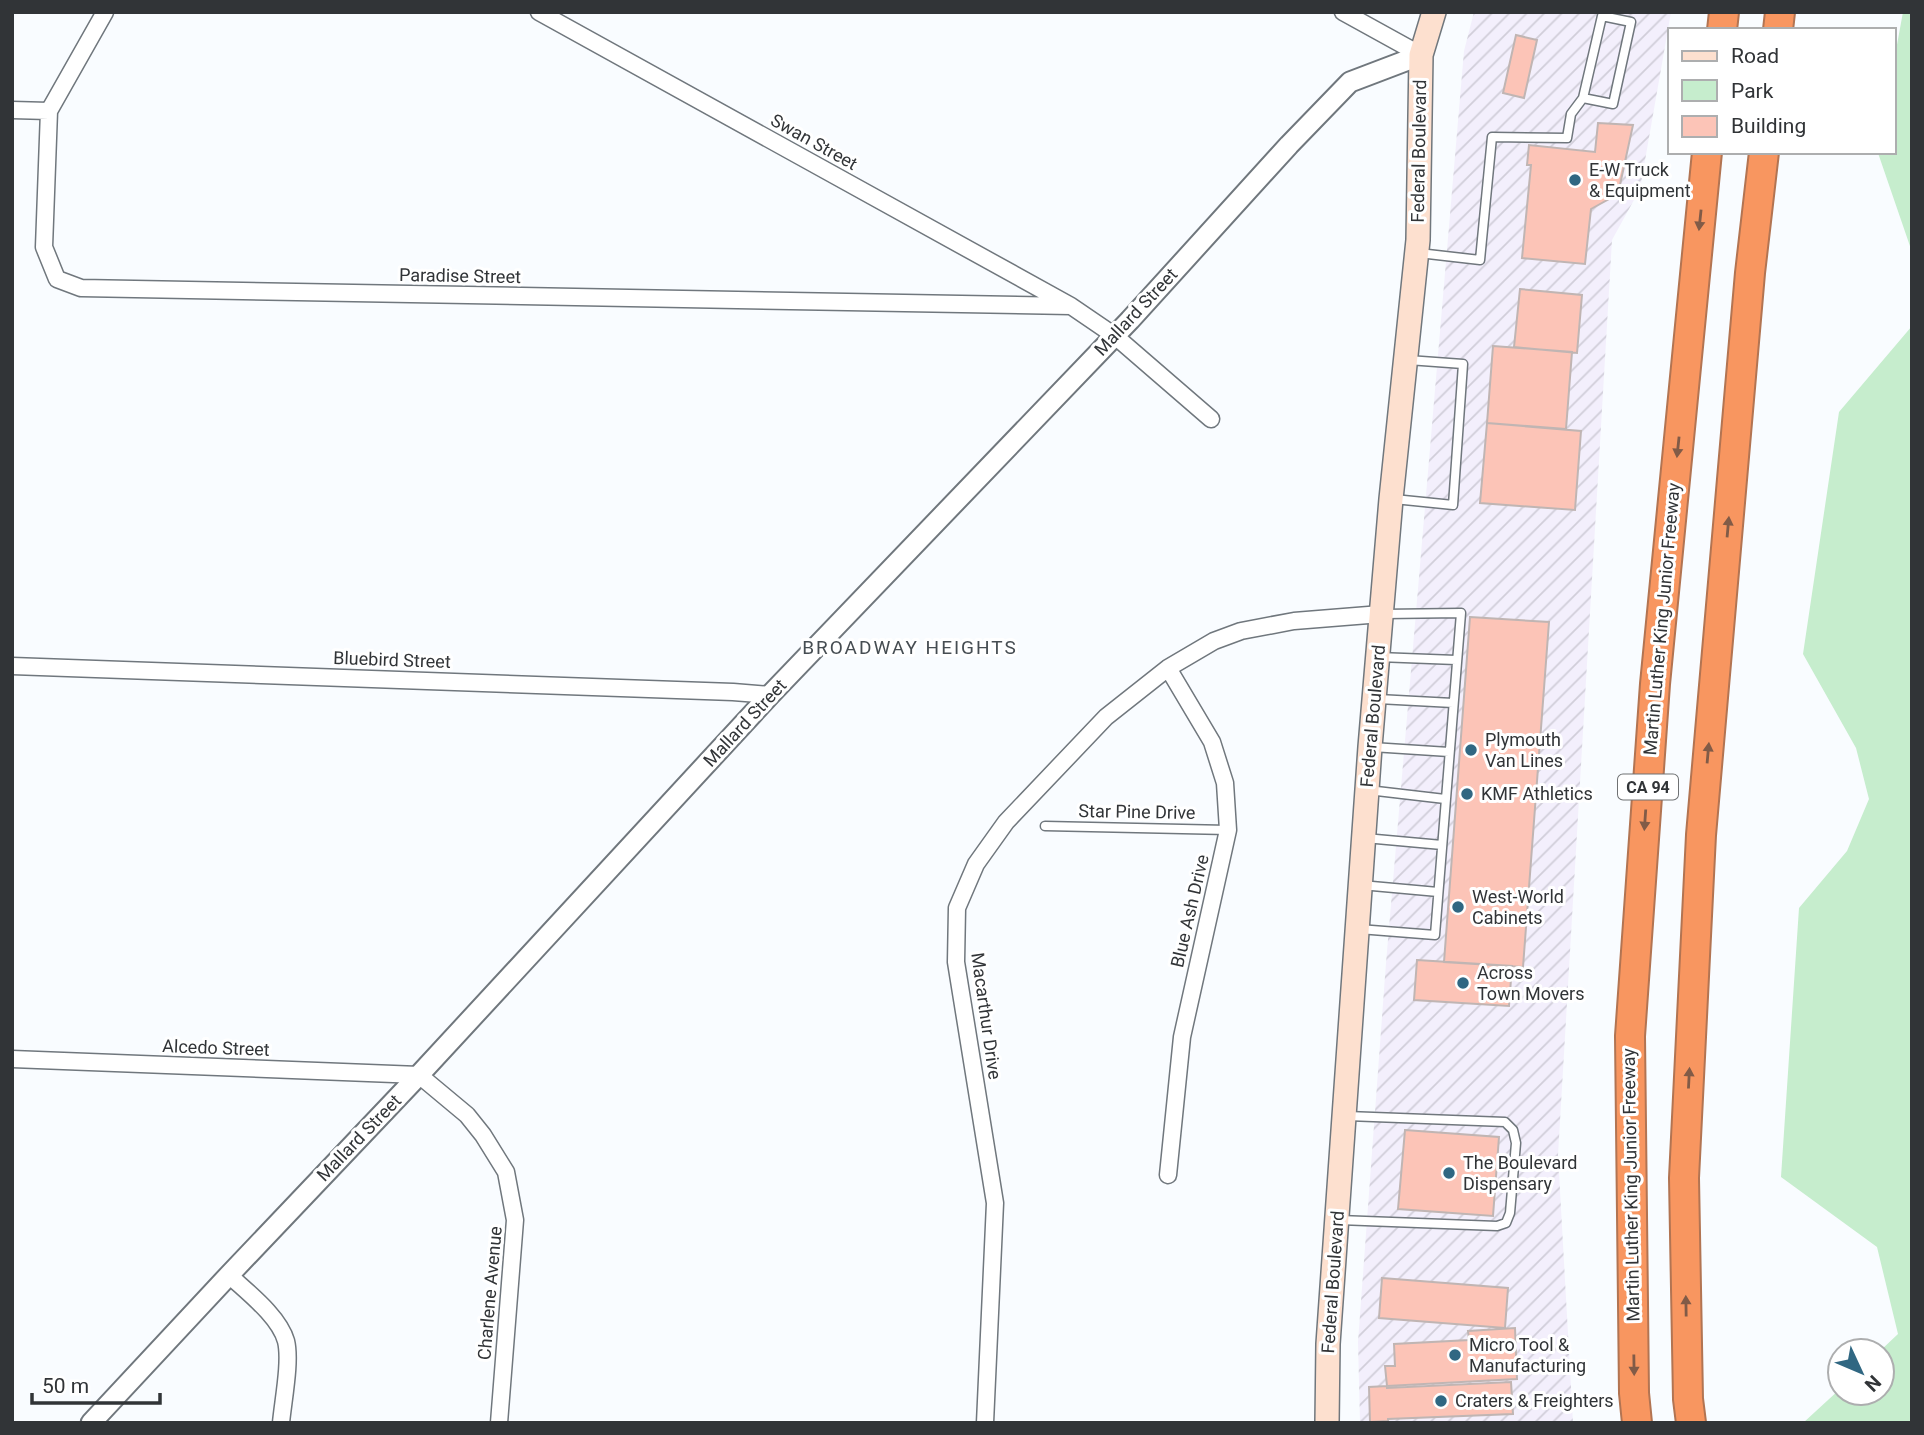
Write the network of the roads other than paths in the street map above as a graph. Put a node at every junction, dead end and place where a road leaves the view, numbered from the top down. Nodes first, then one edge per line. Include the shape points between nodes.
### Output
1 (105, 12) edge
2 (539, 12) edge
3 (1343, 12) edge
4 (1434, 12) edge
5 (1421, 55) junction
6 (1583, 98) junction
7 (12, 110) edge
8 (49, 111) junction
9 (1707, 154) edge
10 (1764, 154) edge
11 (1416, 253) junction
12 (1071, 306) junction
13 (1115, 336) junction
14 (1405, 360) junction
15 (1211, 419) dead end
16 (1391, 499) junction
17 (1381, 614) junction
18 (1378, 657) junction
19 (1456, 660) junction
20 (12, 666) edge
21 (1168, 668) junction
22 (770, 695) junction
23 (1375, 699) junction
24 (1453, 703) junction
25 (1370, 747) junction
26 (1449, 752) junction
27 (1367, 790) junction
28 (1445, 799) junction
29 (1045, 826) dead end
30 (1228, 830) junction
31 (1364, 838) junction
32 (1442, 845) junction
33 (1361, 884) junction
34 (1438, 892) junction
35 (1359, 929) junction
36 (12, 1059) edge
37 (419, 1075) junction
38 (1344, 1116) junction
39 (1167, 1175) dead end
40 (1337, 1220) junction
41 (229, 1275) junction
42 (92, 1423) edge
43 (281, 1423) edge
44 (499, 1423) edge
45 (985, 1423) edge
46 (1327, 1423) edge
47 (1637, 1423) edge
48 (1691, 1423) edge

1 - 8 street
2 - 12 street, Swan Street
3 - 5 street
4 - 5 main road, Federal Boulevard
5 - 11 main road, Federal Boulevard
5 - 13 street, Mallard Street via 1350,82
6 - 6 lane via 1602,16 1631,22 1613,104
6 - 11 lane via 1571,114 1567,138 1492,137 1480,260
7 - 8 street
8 - 12 street, Paradise Street via 44,247 57,279 81,288
9 -> 47 highway, Martin Luther King Junior Freeway / CA 94 via 1655,684 1630,1036
48 -> 10 highway via 1684,1178 1701,835
11 - 14 main road, Federal Boulevard
12 - 13 street, Swan Street
13 - 15 street, Swan Street
13 - 22 street, Mallard Street
14 - 16 main road, Federal Boulevard
14 - 16 lane via 1464,364 1453,505
16 - 17 main road, Federal Boulevard
17 - 18 main road, Federal Boulevard
17 - 19 lane via 1461,613
17 - 21 street, Macarthur Drive via 1294,621 1241,631
18 - 19 lane
18 - 23 main road, Federal Boulevard
19 - 24 lane
20 - 22 street, Bluebird Street
21 - 30 street, Blue Ash Drive via 1212,742 1225,783
21 - 45 street, Macarthur Drive via 1106,717 1006,822 976,864 957,908 956,962 995,1203
22 - 37 street, Mallard Street
23 - 24 lane
23 - 25 main road, Federal Boulevard
24 - 26 lane
25 - 26 lane
25 - 27 main road, Federal Boulevard
26 - 28 lane
27 - 28 lane
27 - 31 main road, Federal Boulevard
28 - 32 lane
29 - 30 lane, Star Pine Drive
30 - 39 street, Blue Ash Drive via 1182,1037
31 - 32 lane
31 - 33 main road, Federal Boulevard
32 - 34 lane
33 - 34 lane
33 - 35 main road, Federal Boulevard
34 - 35 lane via 1435,935
35 - 38 main road, Federal Boulevard
36 - 37 street, Alcedo Street
37 - 41 street, Mallard Street
37 - 44 street, Charlene Avenue via 467,1115 506,1172 515,1220
38 - 40 main road, Federal Boulevard
38 - 40 lane via 1505,1122 1516,1143 1506,1223
40 - 46 main road, Federal Boulevard
41 - 42 street, Mallard Street
41 - 43 street via 275,1320 286,1340

